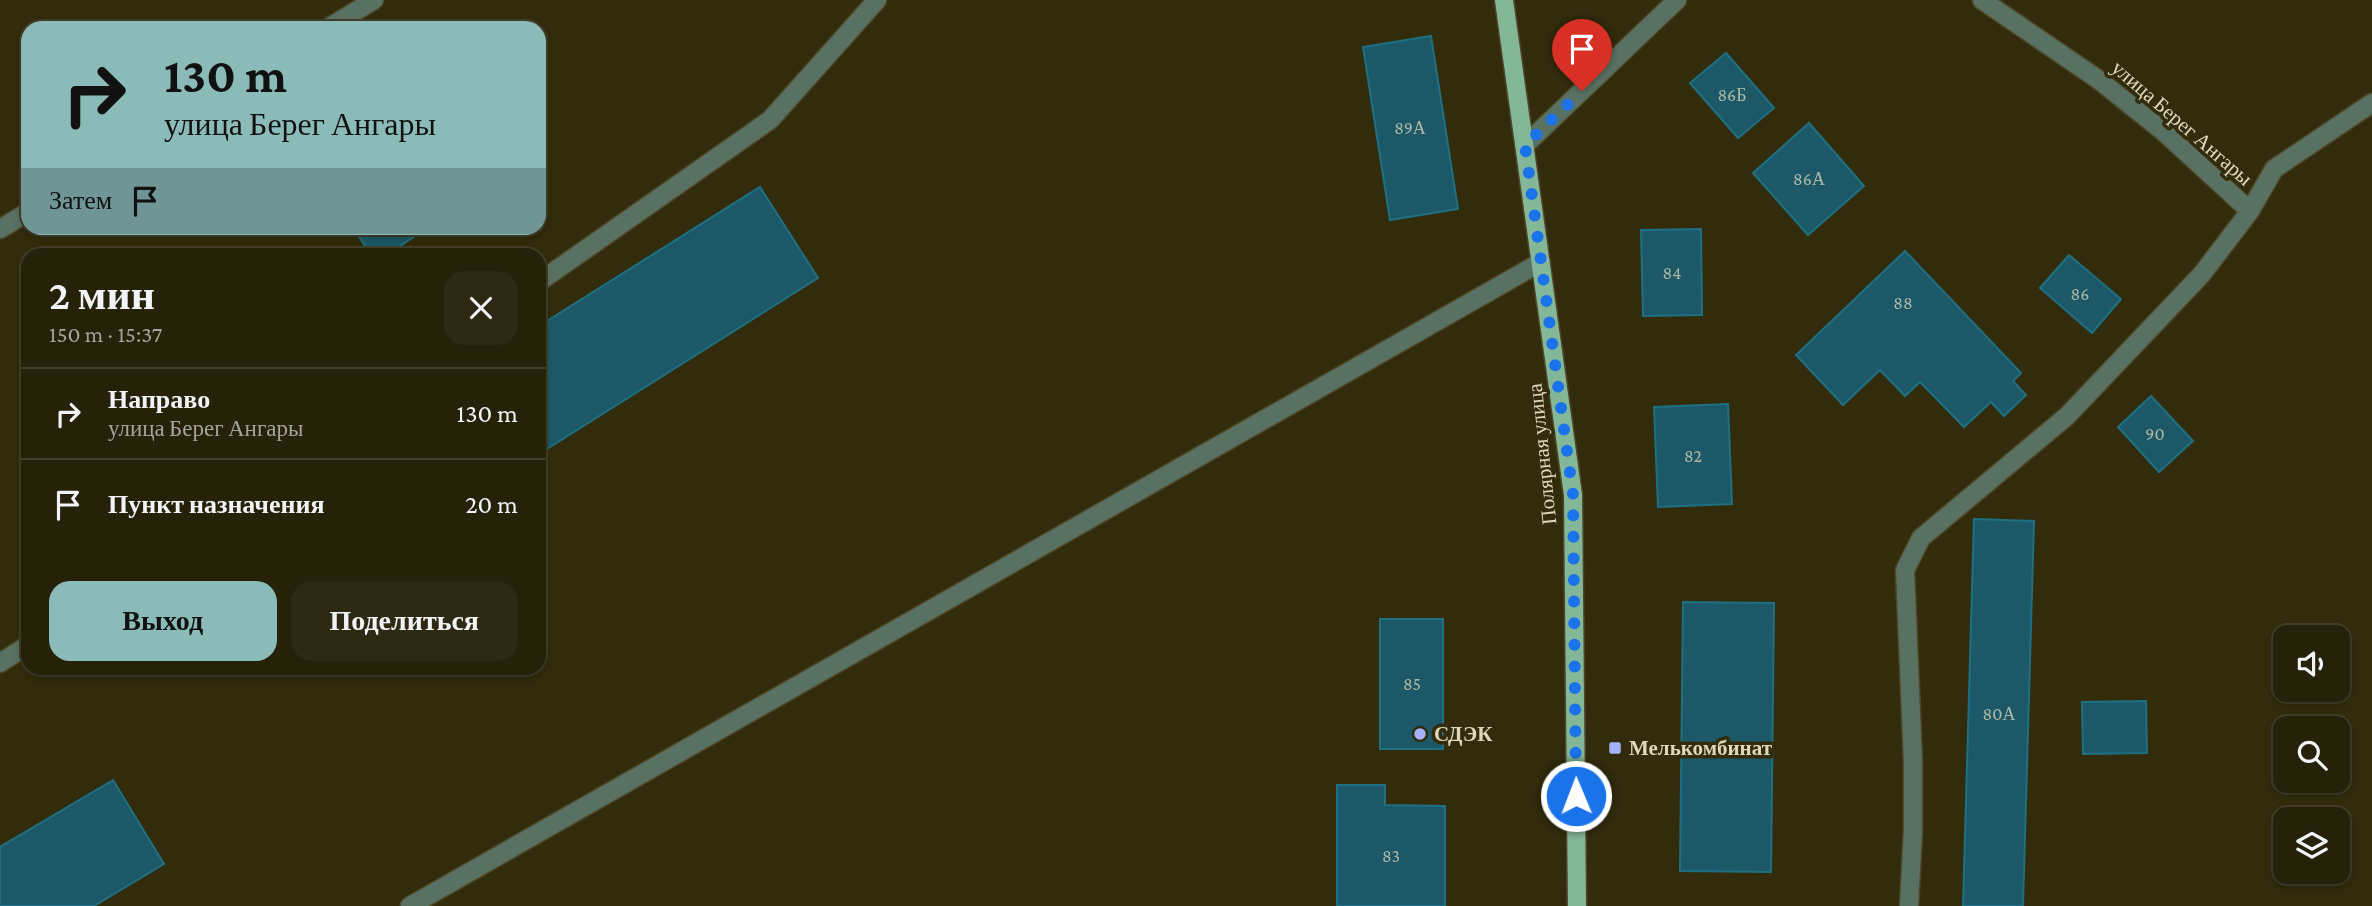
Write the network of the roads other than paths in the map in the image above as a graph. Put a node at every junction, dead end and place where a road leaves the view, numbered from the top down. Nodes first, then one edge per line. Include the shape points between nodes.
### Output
1 (374, 0) edge
2 (877, 0) edge
3 (1504, 0) edge
4 (1677, 0) edge
5 (1982, 0) edge
6 (340, 21) edge
7 (2372, 103) edge
8 (1525, 145) junction
9 (2250, 211) junction
10 (21, 216) edge
11 (0, 229) edge
12 (1541, 262) junction
13 (546, 277) edge
14 (21, 650) edge
15 (0, 663) edge
16 (410, 906) edge
17 (1577, 906) edge
18 (1909, 906) edge

1 - 6 lane
2 - 13 lane via 770,120
3 - 8 main road, Полярная улица
4 - 8 lane
5 - 9 lane, улица Берег Ангары via 2099,80
7 - 9 lane, улица Берег Ангары via 2274,170
8 - 12 main road, Полярная улица
9 - 18 lane via 2202,274 2067,416 1921,538 1905,570 1913,762
10 - 11 lane
12 - 16 lane
12 - 17 main road, Полярная улица via 1573,495
14 - 15 lane

